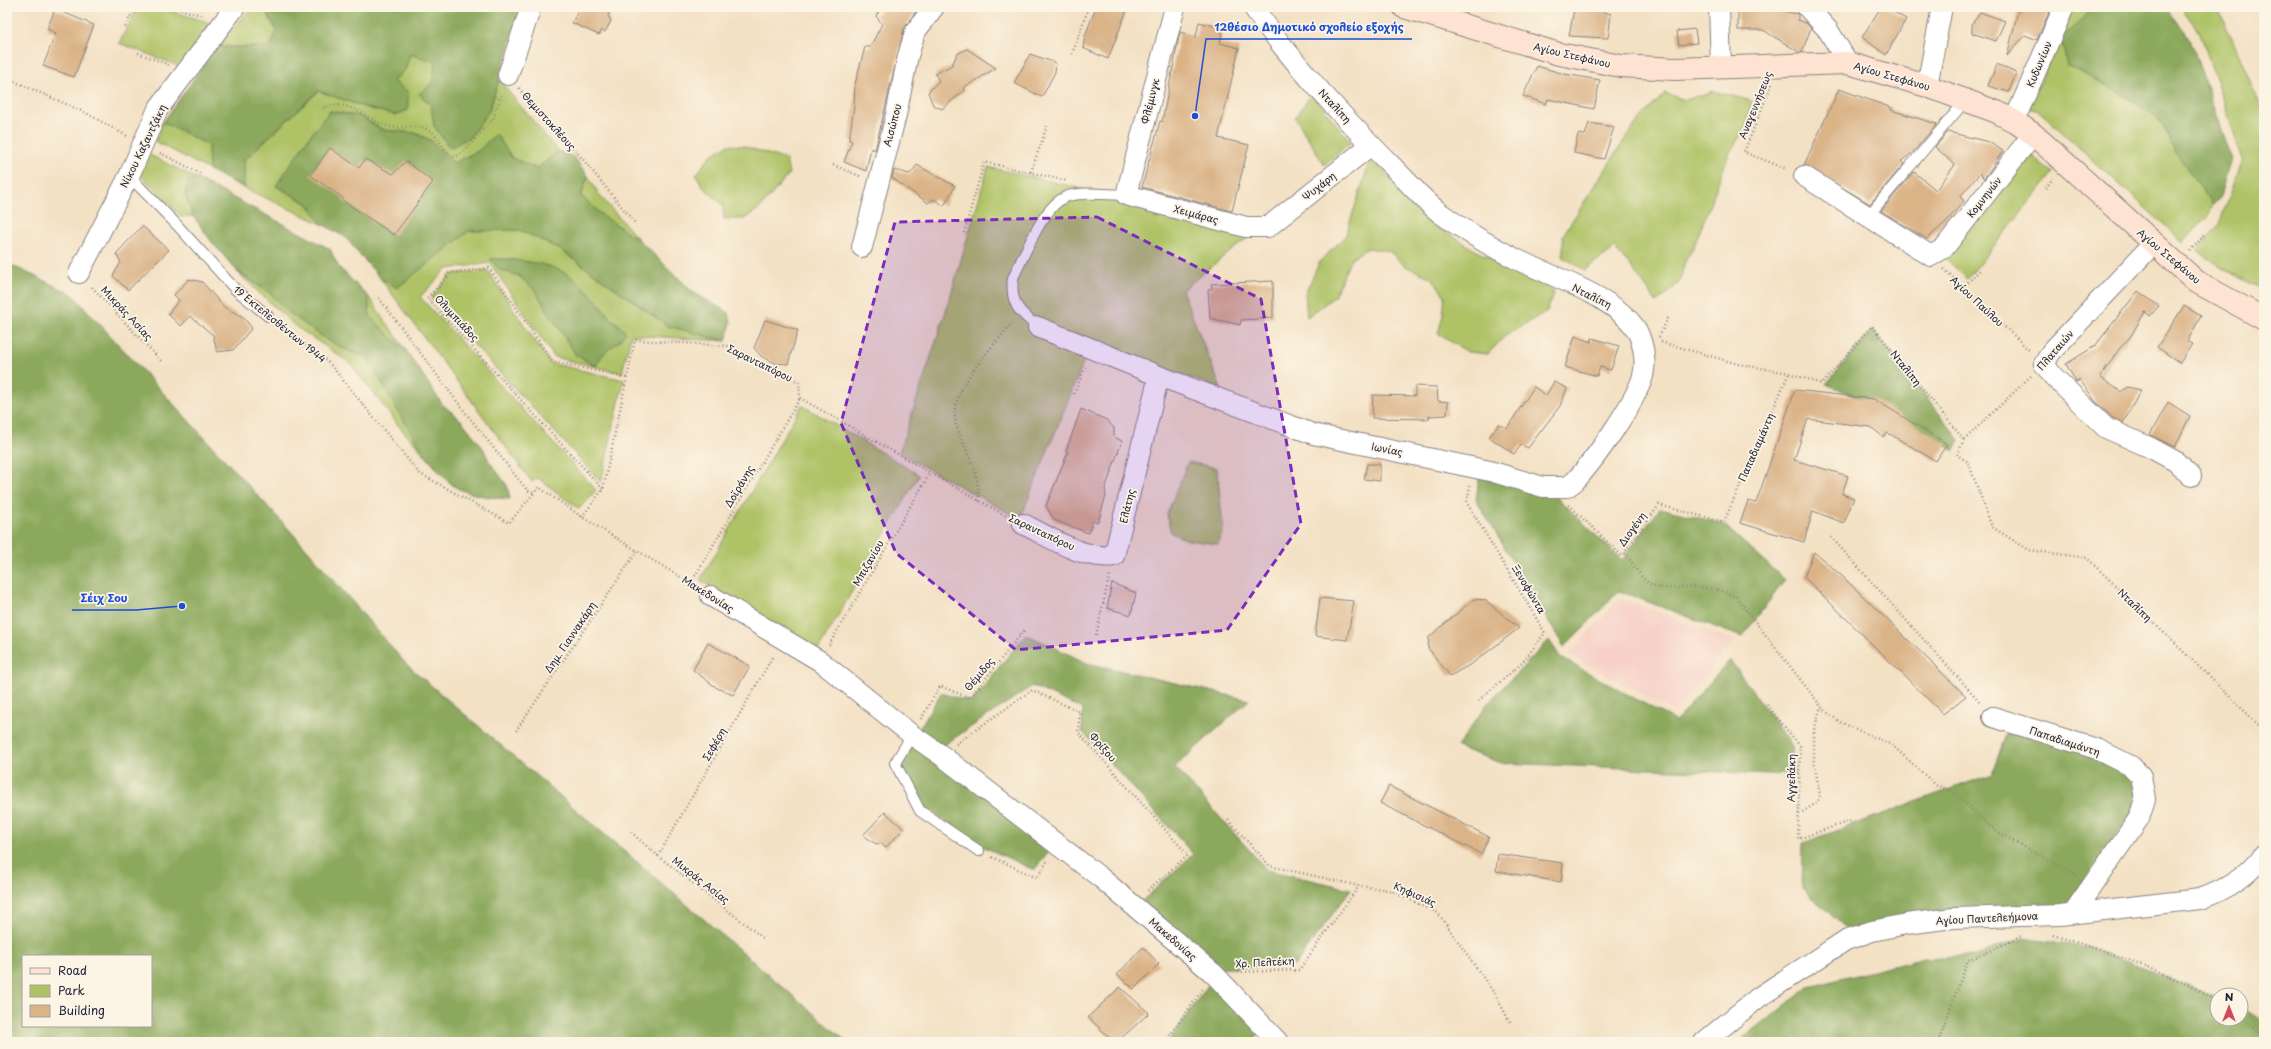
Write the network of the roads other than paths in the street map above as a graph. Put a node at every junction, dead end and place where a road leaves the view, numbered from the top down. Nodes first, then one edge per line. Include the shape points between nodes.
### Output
1 (531, 7) edge
2 (934, 7) edge
3 (1174, 7) edge
4 (1253, 7) edge
5 (1404, 7) edge
6 (1719, 7) edge
7 (1807, 7) edge
8 (1942, 7) edge
9 (2064, 7) edge
10 (229, 15) edge
11 (1848, 63) junction
12 (1721, 66) junction
13 (508, 75) road end
14 (1927, 86) junction
15 (1966, 100) junction
16 (2014, 121) junction
17 (2033, 134) junction
18 (1371, 145) junction
19 (129, 176) junction
20 (1804, 176) road end
21 (1126, 195) junction
22 (1869, 215) junction
23 (1268, 227) joint
24 (2153, 244) junction
25 (862, 248) dead end
26 (79, 274) road end
27 (268, 316) road end
28 (2264, 319) edge
29 (1038, 327) joint
30 (1648, 338) joint
31 (1159, 376) junction
32 (2191, 476) dead end
33 (1024, 524) road end
34 (1114, 556) joint
35 (711, 596) road end
36 (1993, 717) road end
37 (912, 735) junction
38 (979, 851) road end
39 (2264, 854) edge
40 (2073, 913) junction
41 (1278, 1042) edge
42 (1704, 1042) edge

1 - 13 street
2 - 25 street, Αισώπου via 915,32
3 - 21 street, Φλέμινγκ
4 - 18 street, Νταλίπη via 1282,48
5 - 12 street, Αγίου Στεφάνου via 1559,54 1621,66 1675,69
6 - 12 street
7 - 11 street via 1828,30
8 - 14 street
9 - 16 street, Κυδωνίων
10 - 19 street, Νίκου Καζαντζάκη via 158,109
11 - 12 street, Αγίου Στεφάνου
11 - 14 street, Αγίου Στεφάνου
14 - 15 street, Αγίου Στεφάνου
15 - 16 street, Αγίου Στεφάνου
15 - 22 lane
16 - 17 street, Αγίου Στεφάνου
17 - 22 street, Κομνηνών via 1944,248 1930,256
17 - 24 street, Αγίου Στεφάνου
18 - 23 street, Ψυχάρη
18 - 30 street, Νταλίπη via 1439,212 1514,258 1614,305
19 - 26 street, Νίκου Καζαντζάκη
19 - 27 lane, 19 Εκτελεσθέντων 1944 via 235,289
20 - 22 street
21 - 23 street, Χειμάρας via 1246,227
21 - 29 lane via 1070,195 1056,201 1051,207 1012,278 1013,298 1020,312
24 - 28 street, Αγίου Στεφάνου via 2197,282
24 - 32 street, Πλαταιών via 2051,352 2044,364 2106,428 2169,458
29 - 31 street, Ιωνίας
30 - 31 street, Ιωνίας via 1643,374 1637,393 1581,474 1566,487 1551,488 1473,467 1313,434
31 - 34 street, Ελάτης
33 - 34 street, Σαρανταπόρου via 1069,546 1100,557
35 - 37 street, Μακεδονίας via 820,661
36 - 40 street, Παπαδιαμάντη via 2097,749 2130,766 2141,776 2145,799 2139,818
37 - 38 lane via 895,764 920,811
37 - 41 street, Μακεδονίας via 1132,904 1214,974
39 - 40 street, Αγίου Παντελεήμονα via 2248,874 2214,894 2200,899
40 - 42 street, Αγίου Παντελεήμονα via 1953,918 1885,928 1846,940 1759,997

